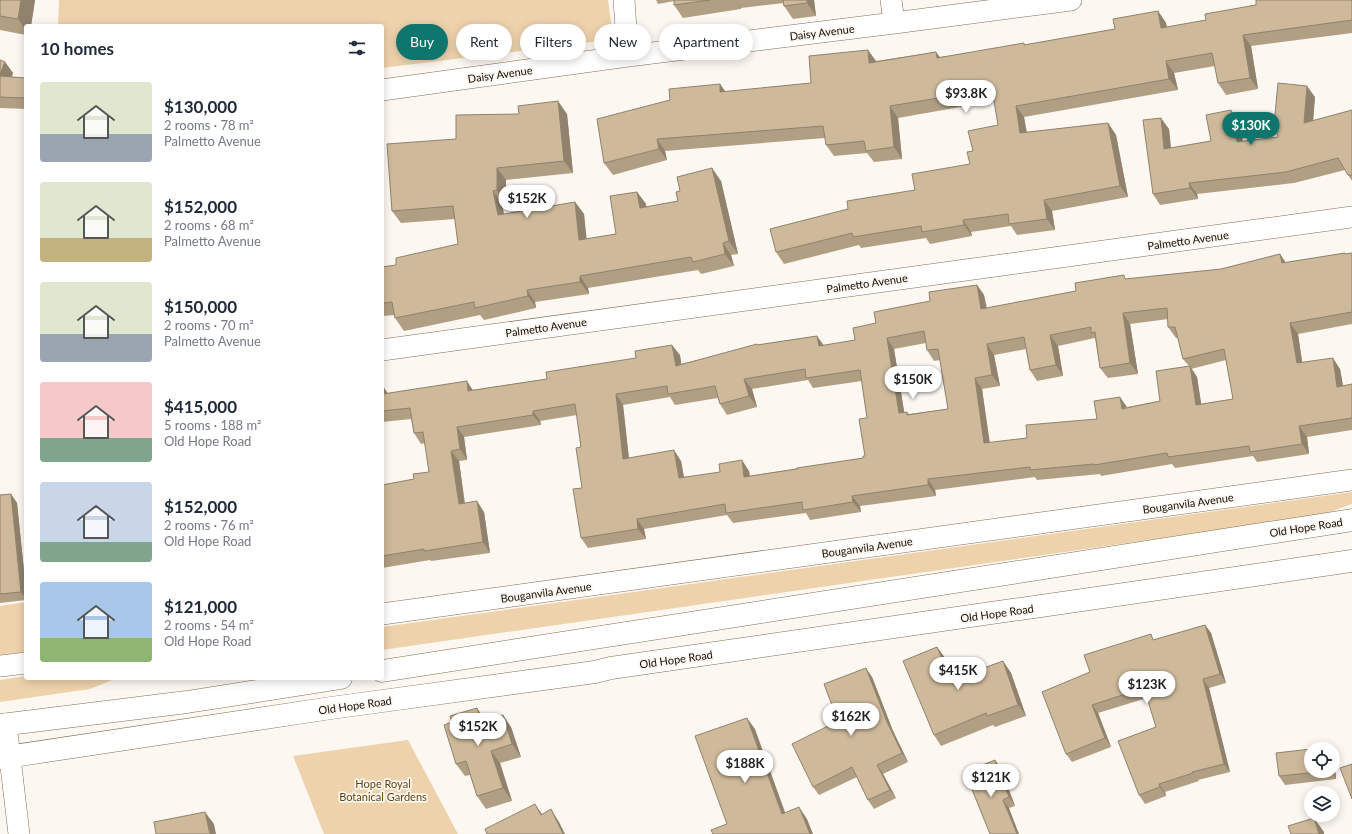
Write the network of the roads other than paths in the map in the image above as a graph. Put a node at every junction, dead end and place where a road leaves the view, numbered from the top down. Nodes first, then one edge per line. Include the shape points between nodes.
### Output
1 (624, 0) edge
2 (891, 0) edge
3 (1071, 0) edge
4 (894, 23) junction
5 (626, 24) edge
6 (651, 53) edge
7 (599, 60) edge
8 (384, 90) edge
9 (1352, 217) edge
10 (384, 350) edge
11 (1352, 480) edge
12 (1352, 520) edge
13 (1352, 561) edge
14 (384, 614) edge
15 (24, 663) edge
16 (0, 666) edge
17 (384, 671) edge
18 (328, 680) edge
19 (3, 724) edge
20 (5, 757) edge
21 (20, 834) edge

1 - 5 street
2 - 4 street
3 - 4 street, Daisy Avenue
4 - 6 street, Daisy Avenue
7 - 8 street, Daisy Avenue
9 - 10 street, Palmetto Avenue
11 - 14 street, Bouganvila Avenue
12 - 17 main road, Old Hope Road
13 - 20 main road, Old Hope Road
15 - 16 street
18 - 19 main road via 187,702
19 - 20 street
20 - 21 street

